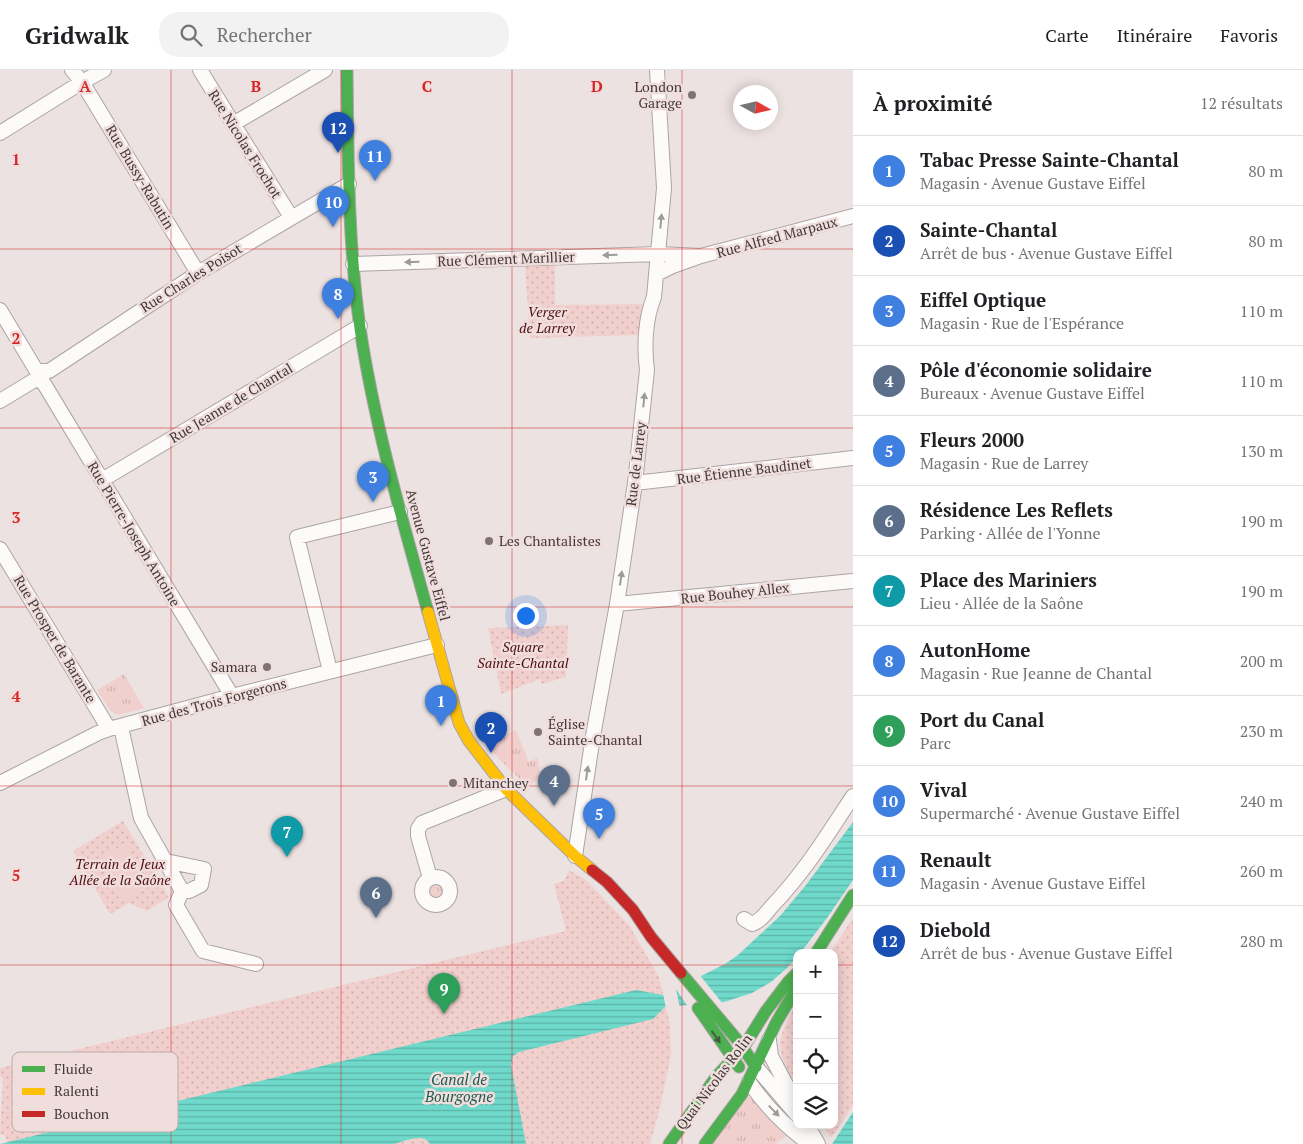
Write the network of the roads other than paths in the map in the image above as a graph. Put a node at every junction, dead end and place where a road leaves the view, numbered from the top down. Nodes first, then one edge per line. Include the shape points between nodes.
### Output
1 (72, 70) edge
2 (104, 70) edge
3 (200, 70) edge
4 (326, 70) edge
5 (347, 70) edge
6 (657, 70) edge
7 (82, 82) junction
8 (233, 124) junction
9 (0, 133) edge
10 (349, 184) junction
11 (853, 216) edge
12 (291, 217) junction
13 (658, 254) junction
14 (701, 256) junction
15 (354, 264) junction
16 (198, 273) junction
17 (656, 274) junction
18 (0, 310) edge
19 (360, 326) junction
20 (33, 376) junction
21 (0, 402) edge
22 (853, 458) edge
23 (102, 480) junction
24 (635, 483) junction
25 (400, 512) junction
26 (0, 549) edge
27 (853, 581) edge
28 (617, 604) junction
29 (437, 645) junction
30 (330, 671) junction
31 (232, 696) junction
32 (115, 728) junction
33 (0, 782) edge
34 (506, 790) junction
35 (853, 796) edge
36 (575, 856) junction
37 (166, 861) junction
38 (430, 878) dead end
39 (182, 891) junction
40 (853, 895) edge
41 (744, 919) dead end
42 (819, 949) edge
43 (256, 964) dead end
44 (793, 978) edge
45 (793, 983) edge
46 (793, 994) edge
47 (766, 1011) junction
48 (710, 1013) junction
49 (747, 1021) dead end
50 (735, 1022) dead end
51 (769, 1040) junction
52 (743, 1048) junction
53 (732, 1059) junction
54 (754, 1064) junction
55 (745, 1077) junction
56 (793, 1097) edge
57 (793, 1110) edge
58 (804, 1135) edge
59 (669, 1144) edge
60 (693, 1144) edge
61 (704, 1144) edge
62 (818, 1144) edge

1 - 7 street, Rue Bussy-Rabutin
2 - 7 street
3 - 8 street, Rue Nicolas Frochot
4 - 8 street
5 - 10 main road, Avenue Gustave Eiffel
13 -> 6 street, Rue de Larrey via 664,188
7 - 9 street
7 - 16 street, Rue Bussy-Rabutin
8 - 12 street, Rue Nicolas Frochot
10 - 12 street, Rue Charles Poisot
10 - 15 main road, Avenue Gustave Eiffel
11 - 14 street, Rue Alfred Marpaux
12 - 16 street, Rue Charles Poisot
13 - 14 street, Rue Alfred Marpaux
13 -> 15 street, Rue Clément Marillier
13 - 17 street, Rue de Larrey
14 - 17 street, Rue Alfred Marpaux
15 - 19 main road, Avenue Gustave Eiffel
16 - 20 street, Rue Charles Poisot via 49,370
24 -> 17 street, Rue de Larrey via 647,370 645,354 649,309 654,297
18 - 20 street, Rue Pierre-Joseph Antoine
19 - 23 street, Rue Jeanne de Chantal
19 - 25 main road, Avenue Gustave Eiffel
20 - 21 street, Rue Charles Poisot
20 - 23 street, Rue Pierre-Joseph Antoine via 43,382
22 - 24 street, Rue Étienne Baudinet
23 - 31 street, Rue Pierre-Joseph Antoine
28 -> 24 street, Rue de Larrey
25 - 29 main road, Avenue Gustave Eiffel
25 - 30 street via 297,537
26 - 32 street, Rue Prosper de Barante
27 - 28 street, Rue Bouhey Allex
36 -> 28 street, Rue de Larrey
29 - 30 street, Rue des Trois Forgerons
29 - 34 main road, Avenue Gustave Eiffel via 459,723
30 - 31 street, Rue des Trois Forgerons
31 - 32 street, Rue des Trois Forgerons
32 - 33 street, Rue des Trois Forgerons via 98,733
32 - 37 street, Rue Prosper de Barante via 141,818
34 - 36 main road, Avenue Gustave Eiffel
34 - 38 street via 422,823 418,836
35 - 41 street via 819,849 785,893 759,921 752,924
36 - 48 main road, Avenue Gustave Eiffel via 607,882 633,910
37 - 39 street, Rue Prosper de Barante
37 - 39 street via 204,869 201,885
39 - 43 street via 176,905 203,951
40 - 42 main road
44 - 47 main road, Quai Nicolas Rolin
45 - 54 main road via 756,1043
46 - 51 main road, Quai Nicolas Rolin
47 - 49 main road
47 - 52 main road, Quai Nicolas Rolin
48 - 50 main road
48 - 52 main road, Avenue Gustave Eiffel
48 -> 53 main road, Avenue Gustave Eiffel
51 - 54 main road, Quai Nicolas Rolin
51 - 56 street via 772,1056
52 - 53 main road, Quai Nicolas Rolin
52 - 54 main road, Avenue Gustave Eiffel
52 - 55 main road
53 - 55 main road, Avenue Gustave Eiffel
53 - 59 main road, Quai Nicolas Rolin
54 - 55 main road
54 - 57 street
55 -> 58 street via 762,1099
55 - 60 main road via 733,1088
55 - 61 main road, Quai Nicolas Rolin via 741,1097
58 - 62 street

